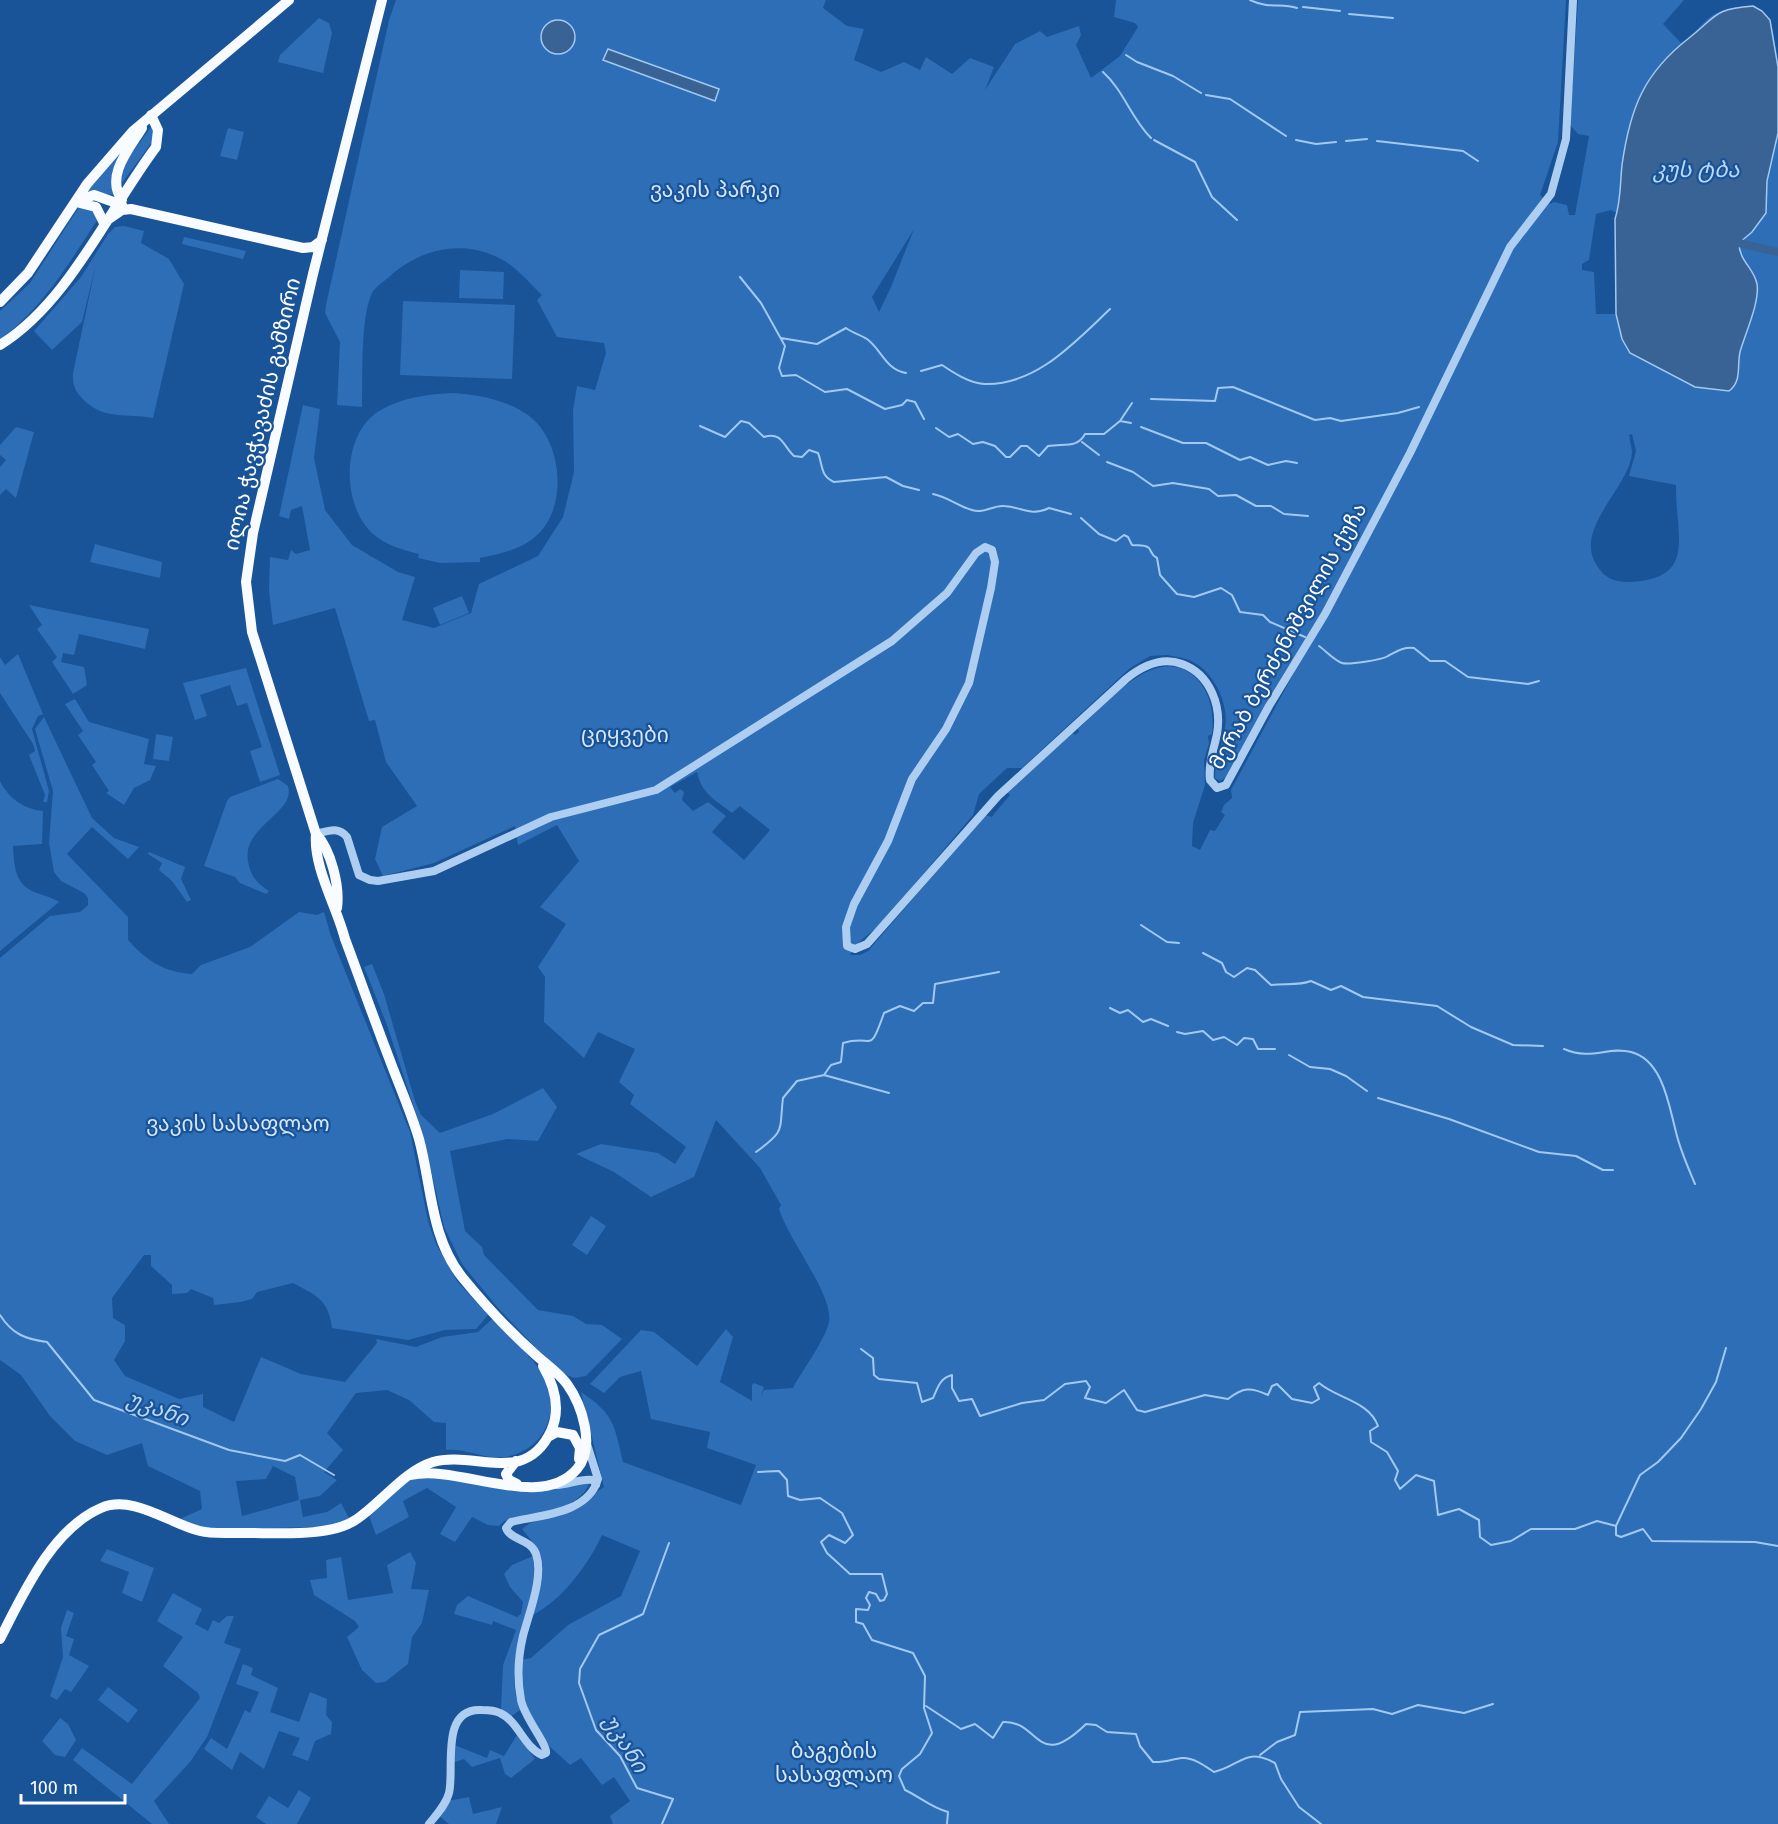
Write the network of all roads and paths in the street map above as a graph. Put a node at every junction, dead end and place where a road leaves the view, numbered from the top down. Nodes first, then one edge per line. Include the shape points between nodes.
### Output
1 (290, 0) edge
2 (382, 0) edge
3 (1573, 0) edge
4 (149, 117) junction
5 (131, 181) junction
6 (119, 200) junction
7 (75, 202) junction
8 (131, 209) junction
9 (104, 223) junction
10 (322, 240) junction
11 (303, 248) junction
12 (313, 274) junction
13 (0, 302) edge
14 (0, 345) edge
15 (316, 834) junction
16 (536, 1356) junction
17 (548, 1438) junction
18 (587, 1444) junction
19 (516, 1461) junction
20 (573, 1473) junction
21 (411, 1475) junction
22 (520, 1485) junction
23 (552, 1485) junction
24 (596, 1485) junction
25 (0, 1639) edge
26 (429, 1824) edge

1 - 4 main road
2 - 10 main road, ილია ჭავჭავაძის გამზირი
3 - 15 street, მერაბ ბერძენიშვილის ქუჩა via 1566,139 1551,194 1510,246 1410,453 1325,614 1226,785 1217,788 1210,780 1218,720 1209,687 1182,664 1153,663 1126,679 998,796 867,944 855,949 847,946 846,927 854,904 888,841 912,779 946,729 969,683 995,562 994,552 988,547 976,553 947,593 891,641 656,789 561,813 434,871 388,880 370,880 359,875 343,832
4 - 5 main road via 158,130 156,147
4 - 6 main road via 116,174
4 - 7 main road via 107,159
5 - 6 main road
5 - 8 main road via 126,196
6 - 7 main road via 94,195
6 - 8 main road
6 - 9 main road
7 - 9 main road via 96,207
7 - 13 main road via 39,258
8 - 9 main road via 115,213
8 - 11 main road
9 - 14 main road via 54,297 24,328
10 - 11 main road
10 - 12 main road, ილია ჭავჭავაძის გამზირი
11 - 12 main road via 310,255
12 - 15 main road, ილია ჭავჭავაძის გამზირი via 253,533 246,582 252,632
15 - 16 main road, ილია ჭავჭავაძის გამზირი via 323,842 338,891 337,908 345,939 419,1141 432,1210 445,1247 463,1277
16 - 17 main road via 548,1375 556,1402
16 - 18 main road via 571,1390
17 - 19 main road via 535,1453
17 - 20 main road via 562,1431 576,1437 580,1455
18 - 20 main road via 582,1462
18 - 24 street via 598,1475
19 - 21 main road via 435,1462
19 - 22 main road via 506,1474 508,1480
20 - 23 main road
21 - 22 main road via 442,1472 494,1484
21 - 25 main road via 355,1521 325,1530 210,1533 130,1506 100,1508 84,1517 50,1552
22 - 23 main road
23 - 24 street via 571,1485 587,1479
24 - 26 street via 589,1495 569,1508 511,1521 506,1528 537,1555 534,1600 522,1642 518,1684 522,1710 546,1743 546,1753 535,1751 499,1712 468,1712 457,1724 451,1742 448,1796

